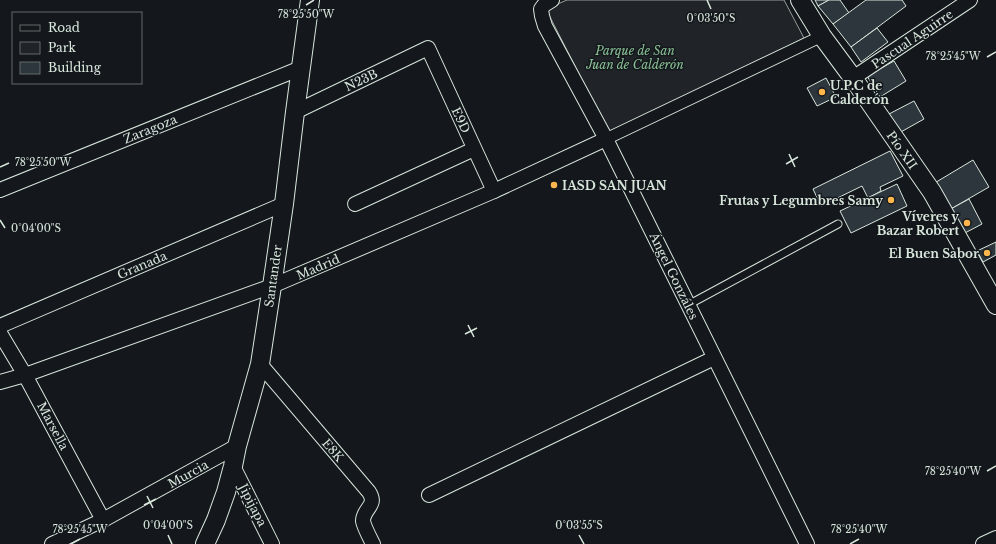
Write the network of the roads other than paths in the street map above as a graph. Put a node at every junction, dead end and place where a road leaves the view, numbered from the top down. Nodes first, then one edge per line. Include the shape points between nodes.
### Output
1 (310, 0) edge
2 (800, 0) edge
3 (970, 0) edge
4 (546, 4) edge
5 (822, 36) junction
6 (428, 48) joint
7 (301, 68) junction
8 (853, 78) junction
9 (295, 112) junction
10 (606, 139) junction
11 (474, 149) junction
12 (0, 190) edge
13 (494, 191) junction
14 (284, 204) junction
15 (355, 204) dead end
16 (838, 224) dead end
17 (272, 286) junction
18 (688, 305) junction
19 (996, 305) edge
20 (0, 326) edge
21 (0, 333) edge
22 (714, 358) junction
23 (260, 364) junction
24 (25, 375) junction
25 (0, 382) edge
26 (237, 446) junction
27 (233, 466) junction
28 (428, 494) dead end
29 (104, 520) junction
30 (996, 538) edge
31 (52, 544) edge
32 (205, 544) edge
33 (272, 544) edge
34 (373, 544) edge
35 (807, 544) edge
36 (982, 544) edge

1 - 7 street, Santander
2 - 5 street, Pío XII
3 - 8 street, Pascual Aguirre
4 - 10 street, Ángel Gonzáles via 542,16 545,26
5 - 8 street, Pío XII
5 - 10 street
6 - 9 street, N23B
6 - 11 street, E9D
7 - 9 street, Santander
7 - 12 street, Zaragoza
8 - 19 street, Pío XII via 932,192
9 - 14 street, Santander
10 - 13 street, Madrid
10 - 18 street, Ángel Gonzáles
11 - 13 street, E9D
11 - 15 street
13 - 17 street, Madrid
14 - 17 street, Santander
14 - 20 street, Granada
16 - 18 lane
17 - 23 street, Santander
17 - 24 street, Madrid
18 - 22 street, Ángel Gonzáles
21 - 24 street, Marsella
22 - 28 street
22 - 35 street, Ángel Gonzáles
23 - 26 street, Santander
23 - 34 street, E8K via 370,492 373,500 363,520
24 - 25 street, Madrid
24 - 29 street, Marsella
26 - 27 street, Santander
26 - 29 street, Murcia
27 - 32 street, Santander via 216,520
27 - 33 street, Jipijapa
29 - 31 street, Murcia
30 - 36 street

